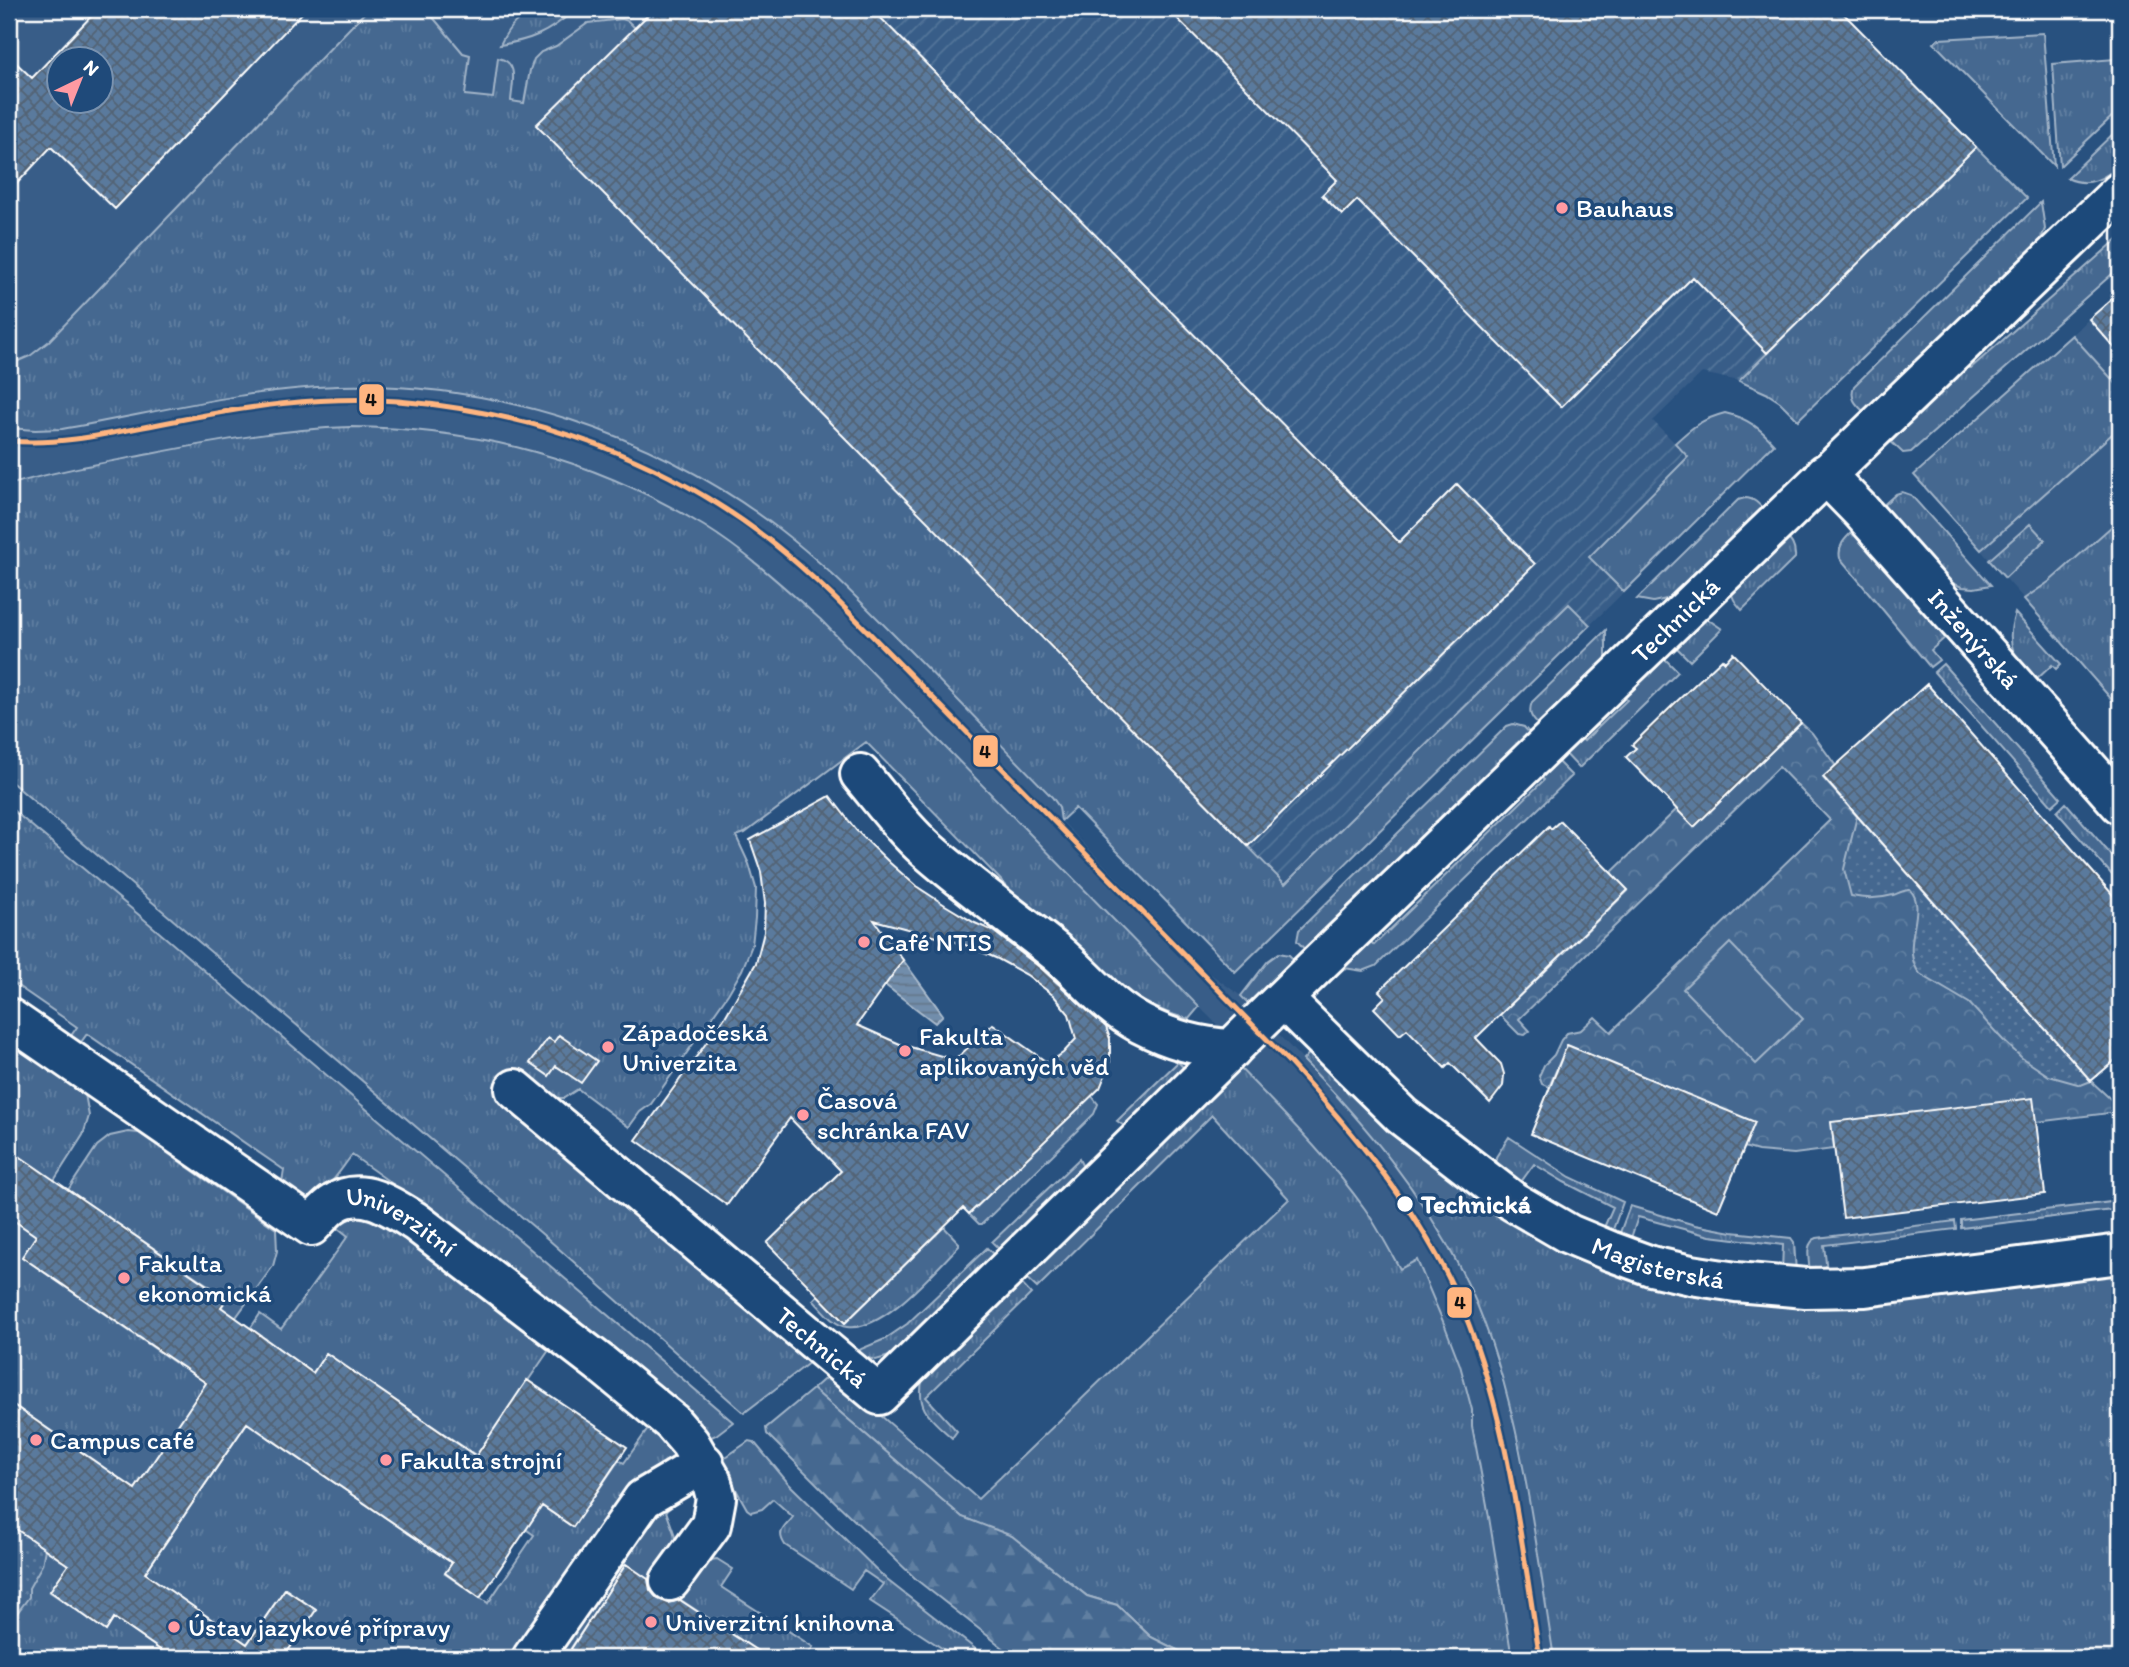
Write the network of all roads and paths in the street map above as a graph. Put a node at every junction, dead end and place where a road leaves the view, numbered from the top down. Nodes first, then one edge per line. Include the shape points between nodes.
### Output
1 (2120, 192) edge
2 (1825, 474) junction
3 (860, 775) dead end
4 (2120, 804) edge
5 (1283, 999) junction
6 (9, 1018) edge
7 (1232, 1049) junction
8 (515, 1089) dead end
9 (2120, 1254) edge
10 (704, 1463) junction
11 (670, 1581) dead end
12 (532, 1658) edge

1 - 2 street, Technická
2 - 4 street, Inženýrská
2 - 5 street, Technická
3 - 7 street via 926,849 1059,955 1117,1009 1175,1040
5 - 7 street, Technická
5 - 9 street, Magisterská via 1402,1116 1514,1202 1569,1234 1651,1266 1736,1282 1865,1287
6 - 10 street, Univerzitní via 311,1226 334,1203 362,1196 387,1204 416,1222 672,1422
7 - 8 street, Technická via 879,1395
10 - 11 street, Univerzitní via 716,1498 711,1525
10 - 12 street via 643,1499

